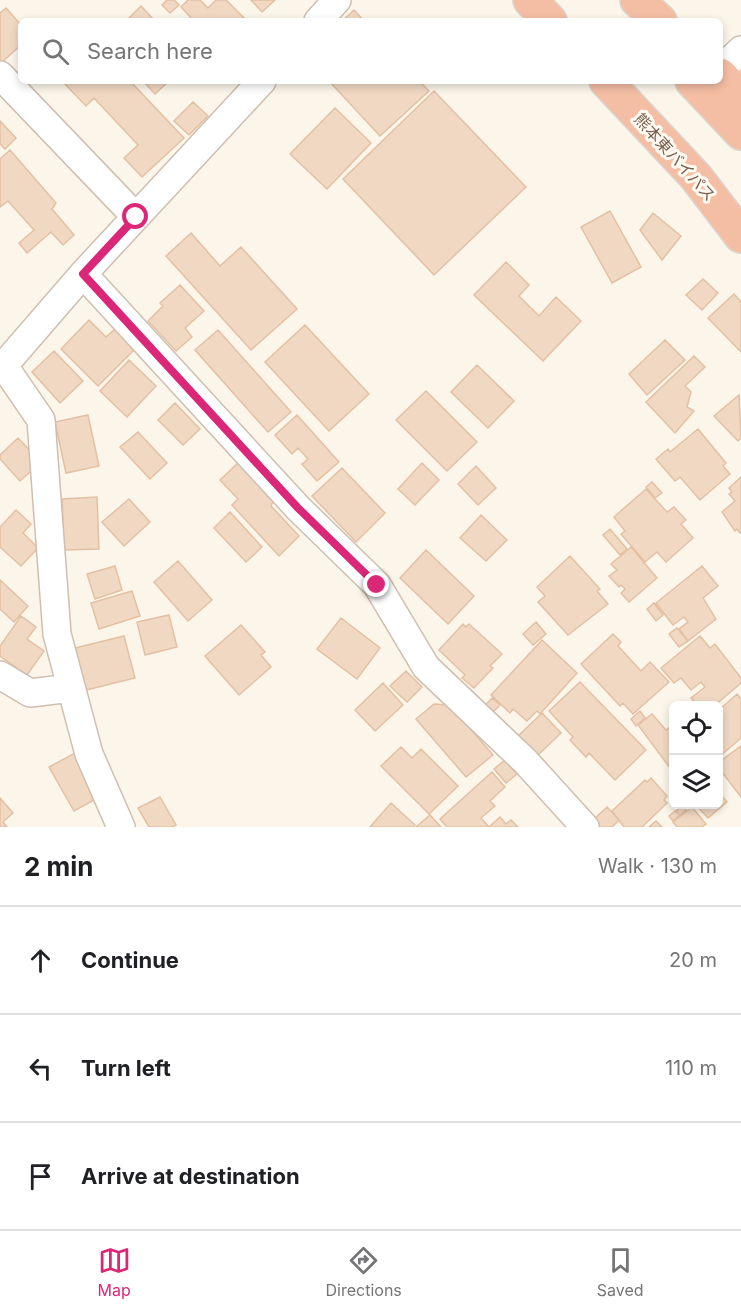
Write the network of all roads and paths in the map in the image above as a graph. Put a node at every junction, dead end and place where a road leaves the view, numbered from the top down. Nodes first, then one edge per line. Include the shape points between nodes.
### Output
1 (337, 0) edge
2 (530, 0) edge
3 (620, 0) edge
4 (637, 0) edge
5 (321, 18) edge
6 (547, 18) edge
7 (635, 18) edge
8 (657, 18) edge
9 (741, 50) edge
10 (723, 67) edge
11 (0, 75) edge
12 (723, 78) edge
13 (259, 84) edge
14 (609, 84) edge
15 (695, 84) edge
16 (741, 97) edge
17 (741, 133) edge
18 (696, 177) junction
19 (741, 216) edge
20 (136, 217) junction
21 (741, 236) edge
22 (83, 274) junction
23 (2, 368) edge
24 (0, 675) edge
25 (71, 688) junction
26 (121, 827) edge
27 (585, 827) edge

1 - 5 street
2 - 6 highway
3 - 7 highway
4 - 8 highway
9 - 10 street
11 - 20 street
12 - 16 highway
13 - 20 street
14 - 18 highway, 熊本東バイパス
15 - 17 highway
18 - 19 highway
18 - 21 highway, 熊本東バイパス
20 - 22 street
22 - 23 street
22 - 27 street via 298,508 377,585 426,667 525,761
23 - 25 street via 41,420 57,634
24 - 25 street via 30,693
25 - 26 street via 89,754

